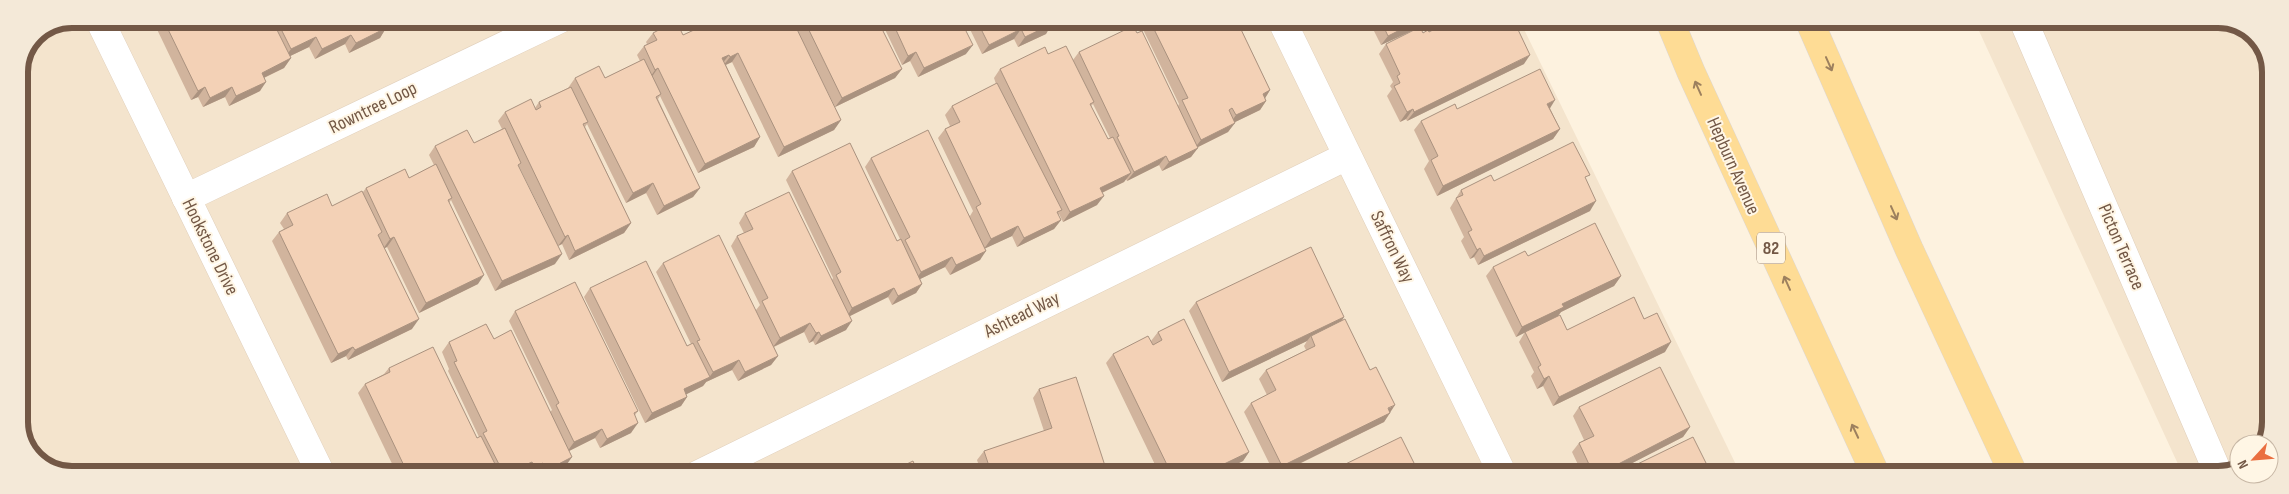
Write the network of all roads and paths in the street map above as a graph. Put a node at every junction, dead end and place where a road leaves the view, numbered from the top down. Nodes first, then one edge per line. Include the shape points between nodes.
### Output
1 (103, 28) edge
2 (541, 28) edge
3 (1285, 28) edge
4 (1672, 28) edge
5 (1812, 28) edge
6 (2026, 28) edge
7 (1347, 156) junction
8 (186, 198) junction
9 (1963, 365) junction
10 (316, 466) edge
11 (715, 466) edge
12 (1499, 466) edge
13 (1872, 466) edge
14 (2002, 466) edge
15 (2010, 466) edge
16 (2215, 466) edge

1 - 8 street, Hookstone Drive
2 - 8 street, Rowntree Loop
3 - 7 street, Saffron Way
13 -> 4 main road, Hepburn Avenue / 82
5 -> 9 main road
6 - 16 street, Picton Terrace
7 - 11 street, Ashtead Way
7 - 12 street, Saffron Way
8 - 10 street, Hookstone Drive
9 - 14 street
9 - 15 main road

